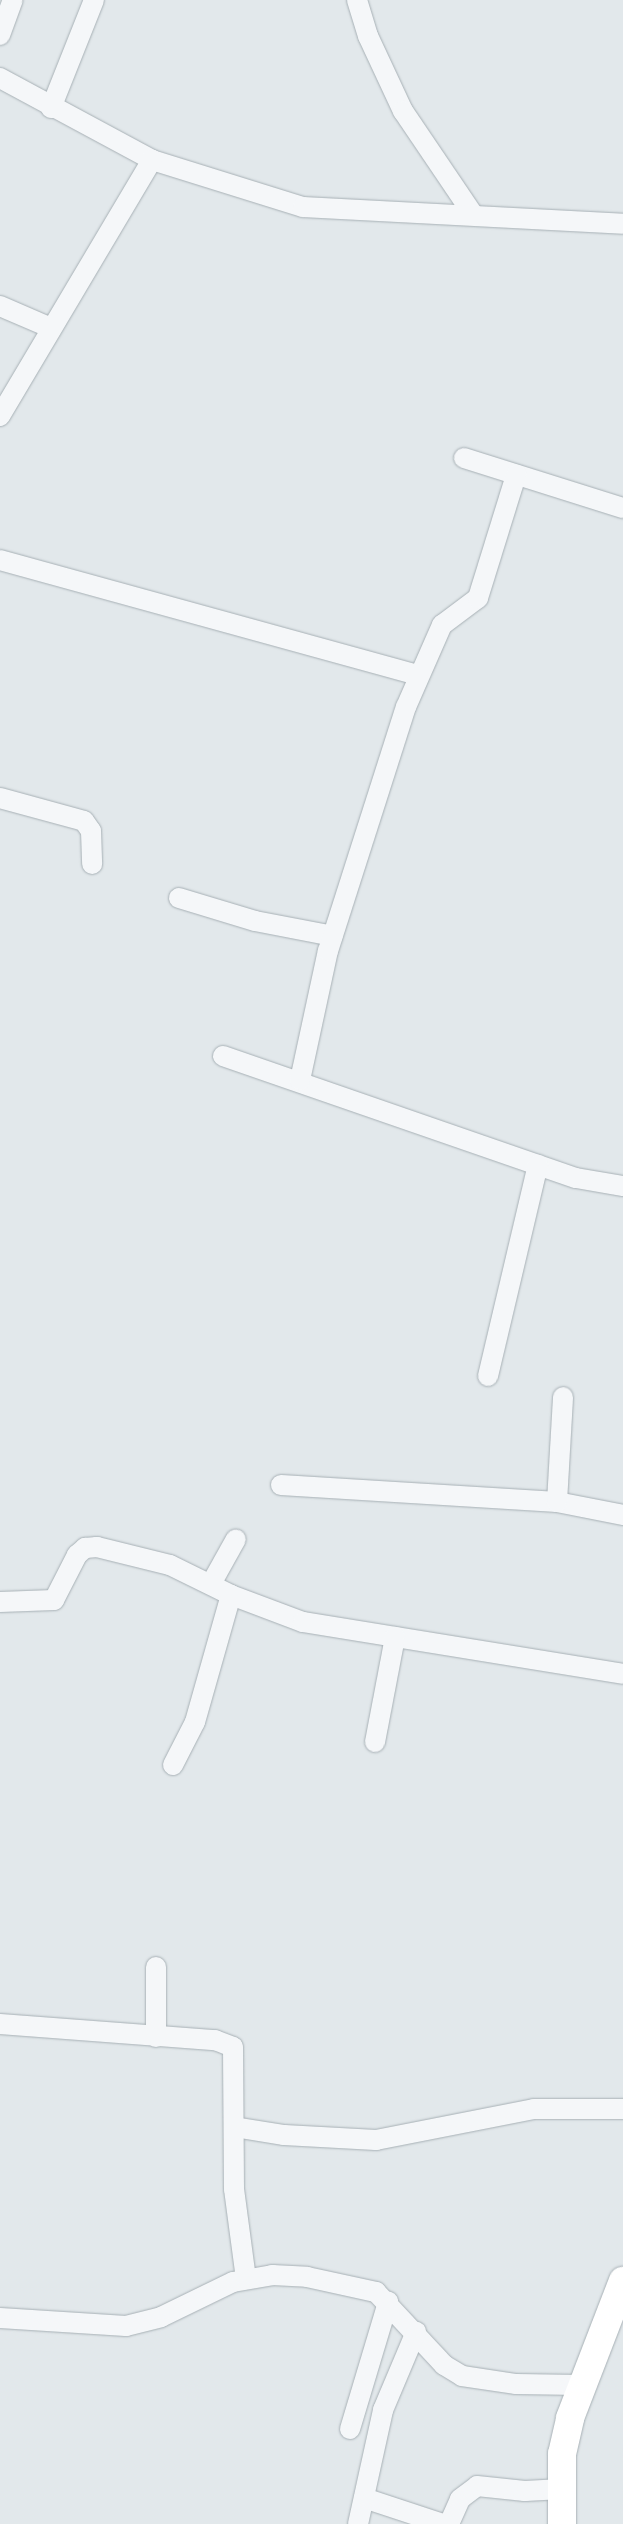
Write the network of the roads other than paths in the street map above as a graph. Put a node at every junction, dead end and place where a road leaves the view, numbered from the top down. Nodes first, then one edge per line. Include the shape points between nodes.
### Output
1 (13, 0) edge
2 (94, 0) edge
3 (357, 0) edge
4 (0, 34) edge
5 (0, 78) edge
6 (51, 108) junction
7 (152, 160) junction
8 (472, 213) junction
9 (623, 224) edge
10 (0, 306) edge
11 (51, 328) junction
12 (0, 416) edge
13 (464, 458) dead end
14 (516, 475) junction
15 (623, 508) edge
16 (0, 560) edge
17 (418, 675) junction
18 (0, 798) edge
19 (92, 864) dead end
20 (179, 898) dead end
21 (333, 936) junction
22 (223, 1056) dead end
23 (300, 1080) junction
24 (538, 1166) junction
25 (623, 1186) edge
26 (488, 1376) dead end
27 (563, 1397) dead end
28 (282, 1485) dead end
29 (558, 1502) junction
30 (623, 1515) edge
31 (236, 1539) dead end
32 (211, 1584) junction
33 (231, 1595) junction
34 (0, 1602) edge
35 (395, 1637) junction
36 (623, 1674) edge
37 (375, 1742) dead end
38 (173, 1765) dead end
39 (156, 1967) dead end
40 (0, 2024) edge
41 (156, 2037) junction
42 (623, 2109) edge
43 (234, 2127) junction
44 (246, 2279) junction
45 (623, 2280) edge
46 (388, 2302) junction
47 (0, 2318) edge
48 (416, 2332) junction
49 (580, 2385) junction
50 (350, 2429) dead end
51 (562, 2489) junction
52 (364, 2498) junction
53 (358, 2524) edge
54 (443, 2524) edge
55 (449, 2524) edge
56 (562, 2524) edge

1 - 4 street
2 - 6 street
3 - 8 street via 368,36 403,111
5 - 6 street
6 - 7 street
7 - 8 street via 303,207
7 - 11 street
8 - 9 street
10 - 11 street
11 - 12 street
13 - 14 street
14 - 15 street
14 - 17 street via 478,598 442,625
16 - 17 street
17 - 21 street via 376,791
18 - 19 street via 84,821 91,831
20 - 21 street via 255,921
21 - 23 street
22 - 23 street
23 - 24 street
24 - 25 street
24 - 26 street
27 - 29 street
28 - 29 street
29 - 30 street
31 - 32 street
32 - 33 street
32 - 34 street via 170,1565 93,1546 74,1558 54,1600
33 - 35 street via 302,1622
33 - 38 street via 195,1722
35 - 36 street
35 - 37 street
39 - 41 street
40 - 41 street
41 - 43 street via 215,2040 233,2047
42 - 43 street via 534,2108 376,2140 284,2135
43 - 44 street via 234,2189
44 - 46 street via 272,2275 345,2283 376,2292
44 - 47 street via 218,2287 161,2316 126,2326
45 - 49 main road
46 - 48 street
46 - 50 street
48 - 49 street via 444,2365 462,2376 516,2384
48 - 52 street via 383,2410
49 - 51 main road via 564,2439
51 - 55 street via 525,2491 477,2486 460,2499
51 - 56 main road
52 - 53 street
52 - 54 street

